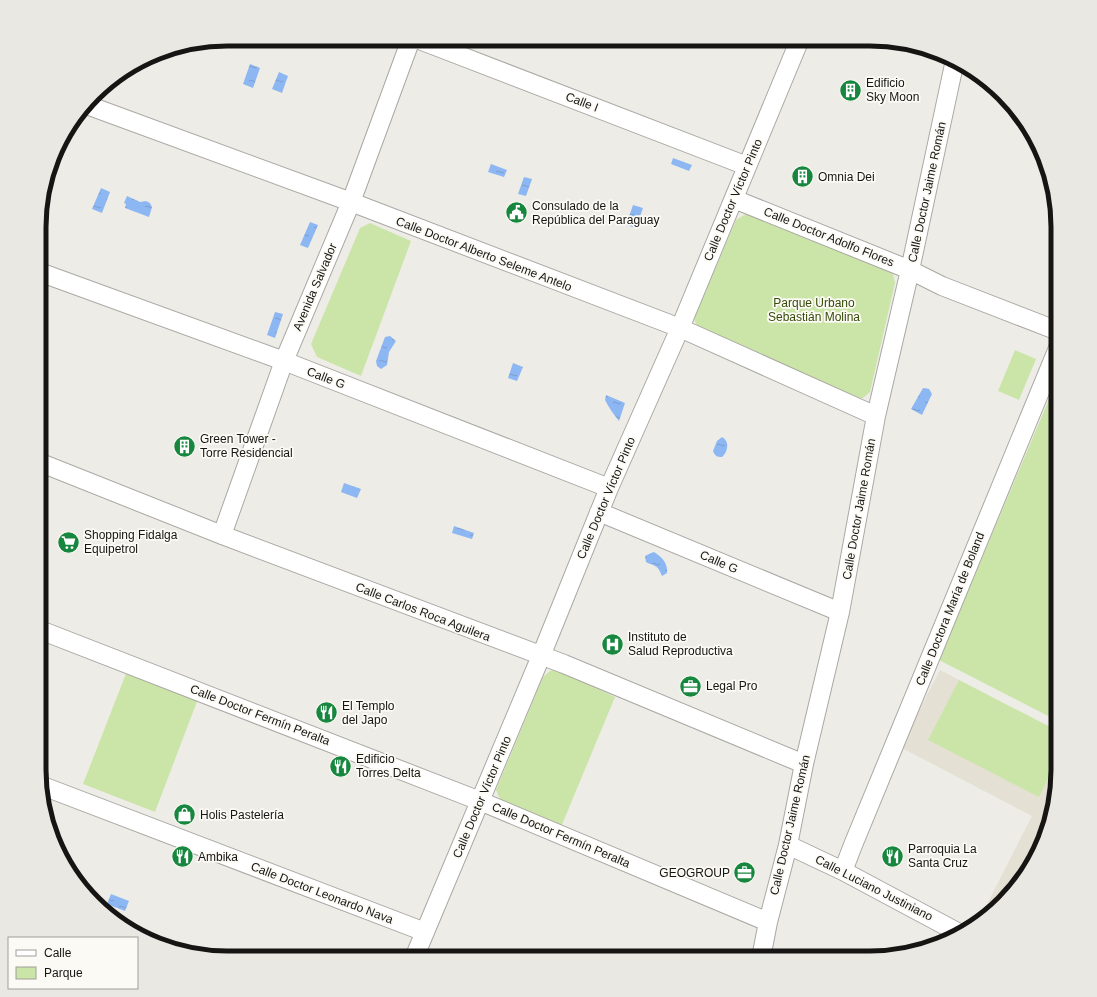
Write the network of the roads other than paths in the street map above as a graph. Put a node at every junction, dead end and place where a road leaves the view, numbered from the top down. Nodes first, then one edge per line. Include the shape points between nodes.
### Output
1 (407, 46) edge
2 (435, 46) edge
3 (797, 46) edge
4 (954, 67) edge
5 (92, 107) edge
6 (747, 166) junction
7 (734, 199) junction
8 (351, 202) junction
9 (910, 270) junction
10 (46, 274) edge
11 (680, 328) junction
12 (1051, 328) edge
13 (284, 361) junction
14 (1051, 365) edge
15 (876, 416) junction
16 (46, 466) edge
17 (609, 488) junction
18 (599, 512) junction
19 (222, 535) junction
20 (840, 612) junction
21 (46, 632) edge
22 (541, 656) junction
23 (804, 764) junction
24 (47, 788) edge
25 (480, 801) junction
26 (788, 845) junction
27 (843, 871) junction
28 (768, 922) junction
29 (954, 930) edge
30 (425, 932) junction
31 (417, 951) edge
32 (762, 951) edge

1 - 8 street, Avenida Salvador
2 - 6 street, Calle I
3 - 6 street, Calle Doctor Víctor Pinto
4 - 9 street, Calle Doctor Jaime Román
5 - 8 street, Calle Doctor Alberto Seleme Antelo
6 - 7 street, Calle Doctor Víctor Pinto
7 - 9 street, Calle Doctor Adolfo Flores
7 - 11 street, Calle Doctor Víctor Pinto
8 - 11 street, Calle Doctor Alberto Seleme Antelo
8 - 13 street, Avenida Salvador
9 - 12 street, Calle Doctor Adolfo Flores via 942,286
9 - 15 street, Calle Doctor Jaime Román
10 - 13 street, Calle G
11 - 15 street, Calle Doctor Alberto Seleme Antelo
11 - 17 street, Calle Doctor Víctor Pinto
13 - 17 street, Calle G
13 - 19 street, Avenida Salvador
14 - 27 street, Calle Doctora María de Boland
15 - 20 street, Calle Doctor Jaime Román
16 - 19 street, Calle Carlos Roca Aguilera
17 - 18 street, Calle Doctor Víctor Pinto
18 - 20 street, Calle G
18 - 22 street, Calle Doctor Víctor Pinto
19 - 22 street, Calle Carlos Roca Aguilera
20 - 23 street, Calle Doctor Jaime Román
21 - 25 street, Calle Doctor Fermín Peralta
22 - 23 street, Calle Carlos Roca Aguilera
22 - 25 street, Calle Doctor Víctor Pinto
23 - 26 street, Calle Doctor Jaime Román
24 - 30 street, Calle Doctor Leonardo Nava
25 - 28 street, Calle Doctor Fermín Peralta
25 - 30 street, Calle Doctor Víctor Pinto
26 - 27 street, Calle Luciano Justiniano
26 - 28 street, Calle Doctor Jaime Román
27 - 29 street, Calle Luciano Justiniano
28 - 32 street, Calle Doctor Jaime Román
30 - 31 street, Calle Doctor Víctor Pinto

